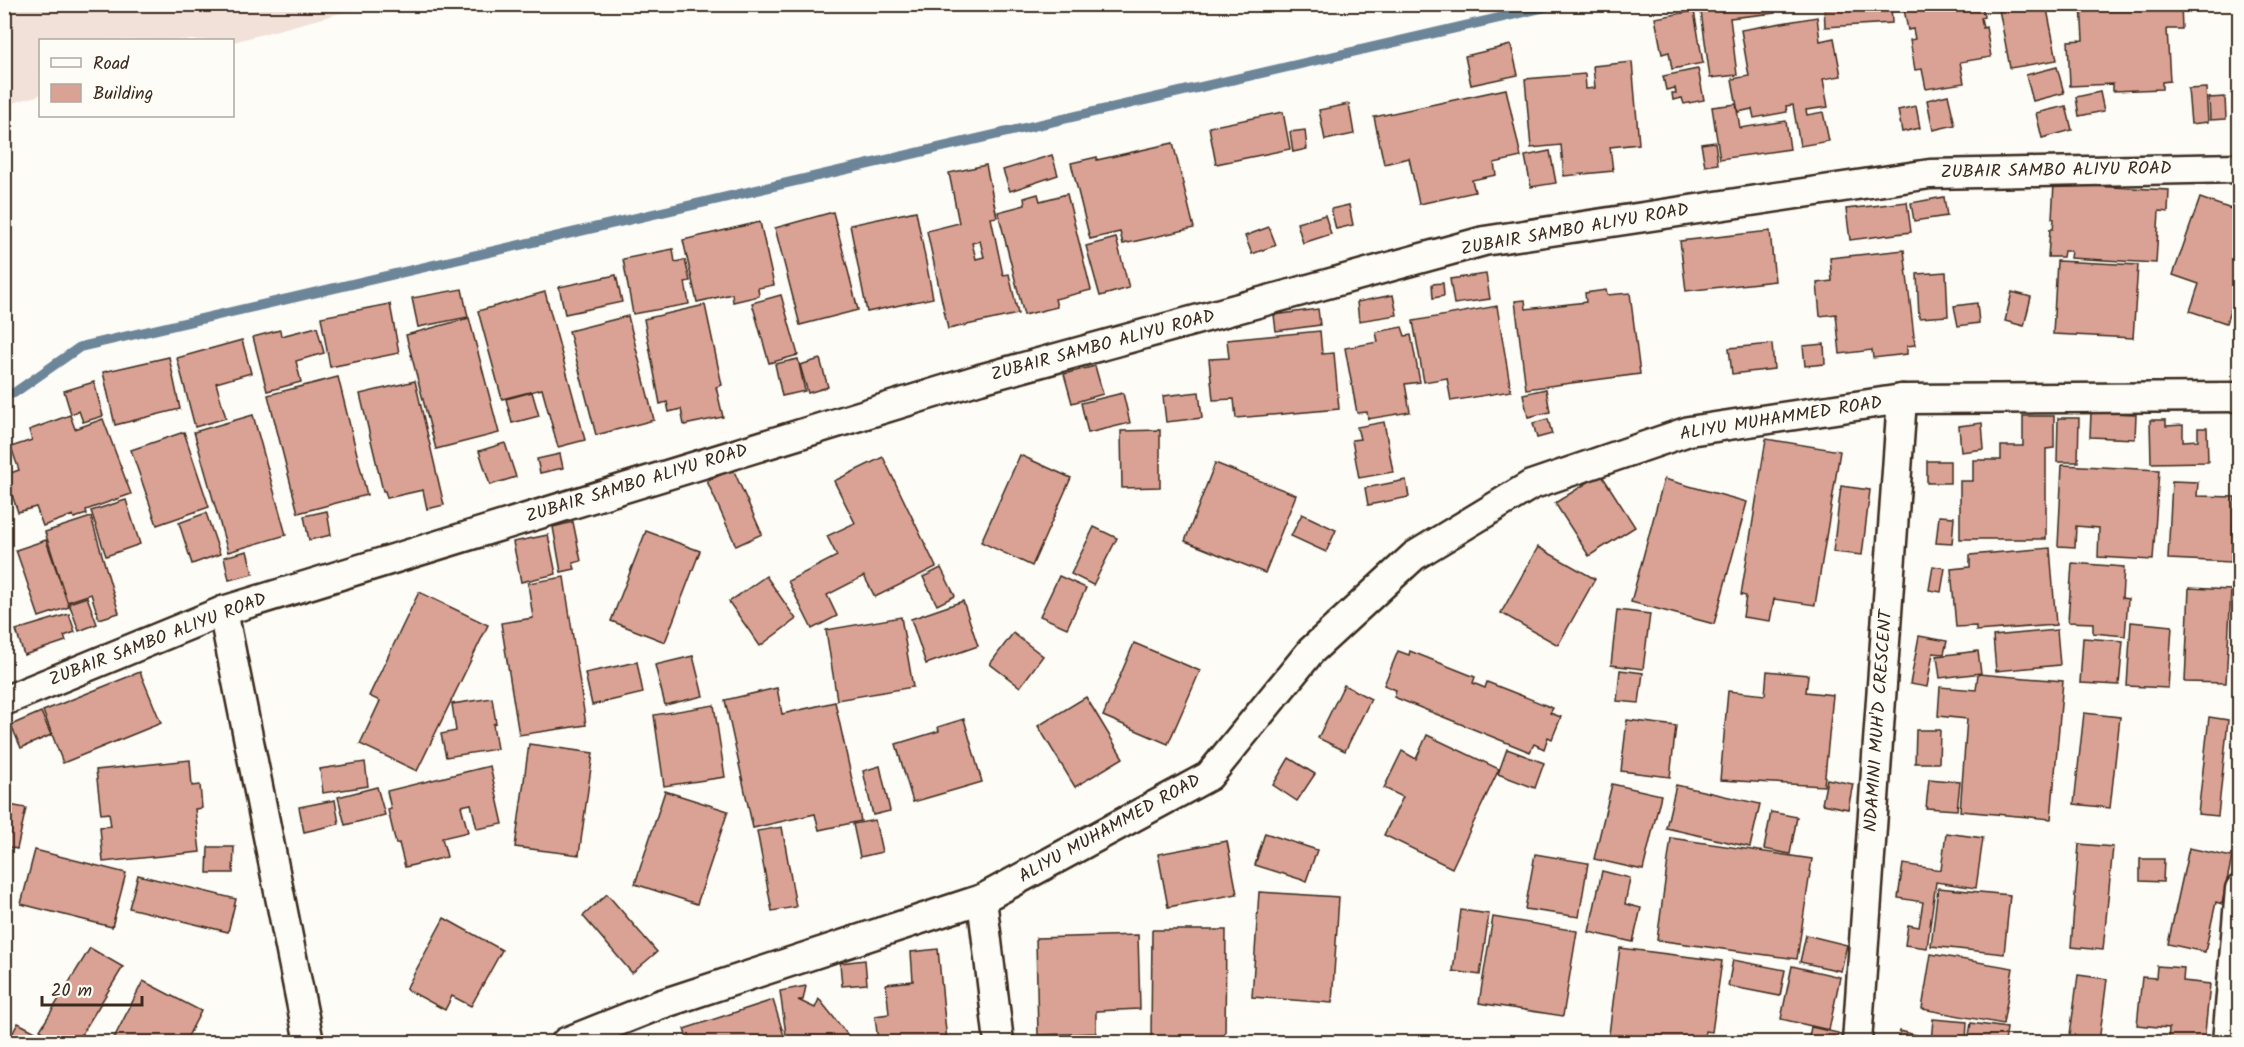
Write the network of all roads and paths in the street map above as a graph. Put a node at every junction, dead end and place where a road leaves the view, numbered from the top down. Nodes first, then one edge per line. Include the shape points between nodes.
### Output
1 (2240, 168) edge
2 (2240, 397) edge
3 (1902, 399) junction
4 (223, 611) junction
5 (4, 701) edge
6 (2240, 889) edge
7 (982, 899) junction
8 (309, 1042) edge
9 (566, 1042) edge
10 (999, 1042) edge
11 (1857, 1042) edge
12 (2227, 1042) edge

1 - 4 street, ZUBAIR SAMBO ALIYU ROAD via 1930,174 1484,241 980,380
2 - 3 street, ALIYU MUHAMMED ROAD
3 - 7 street, ALIYU MUHAMMED ROAD via 1689,431 1531,485 1414,556 1311,651 1209,776
3 - 11 street, NDAMINI MUH'D CRESCENT
4 - 5 street, ZUBAIR SAMBO ALIYU ROAD
4 - 8 street
6 - 12 street
7 - 9 street, ALIYU MUHAMMED ROAD via 659,1005
7 - 10 street

